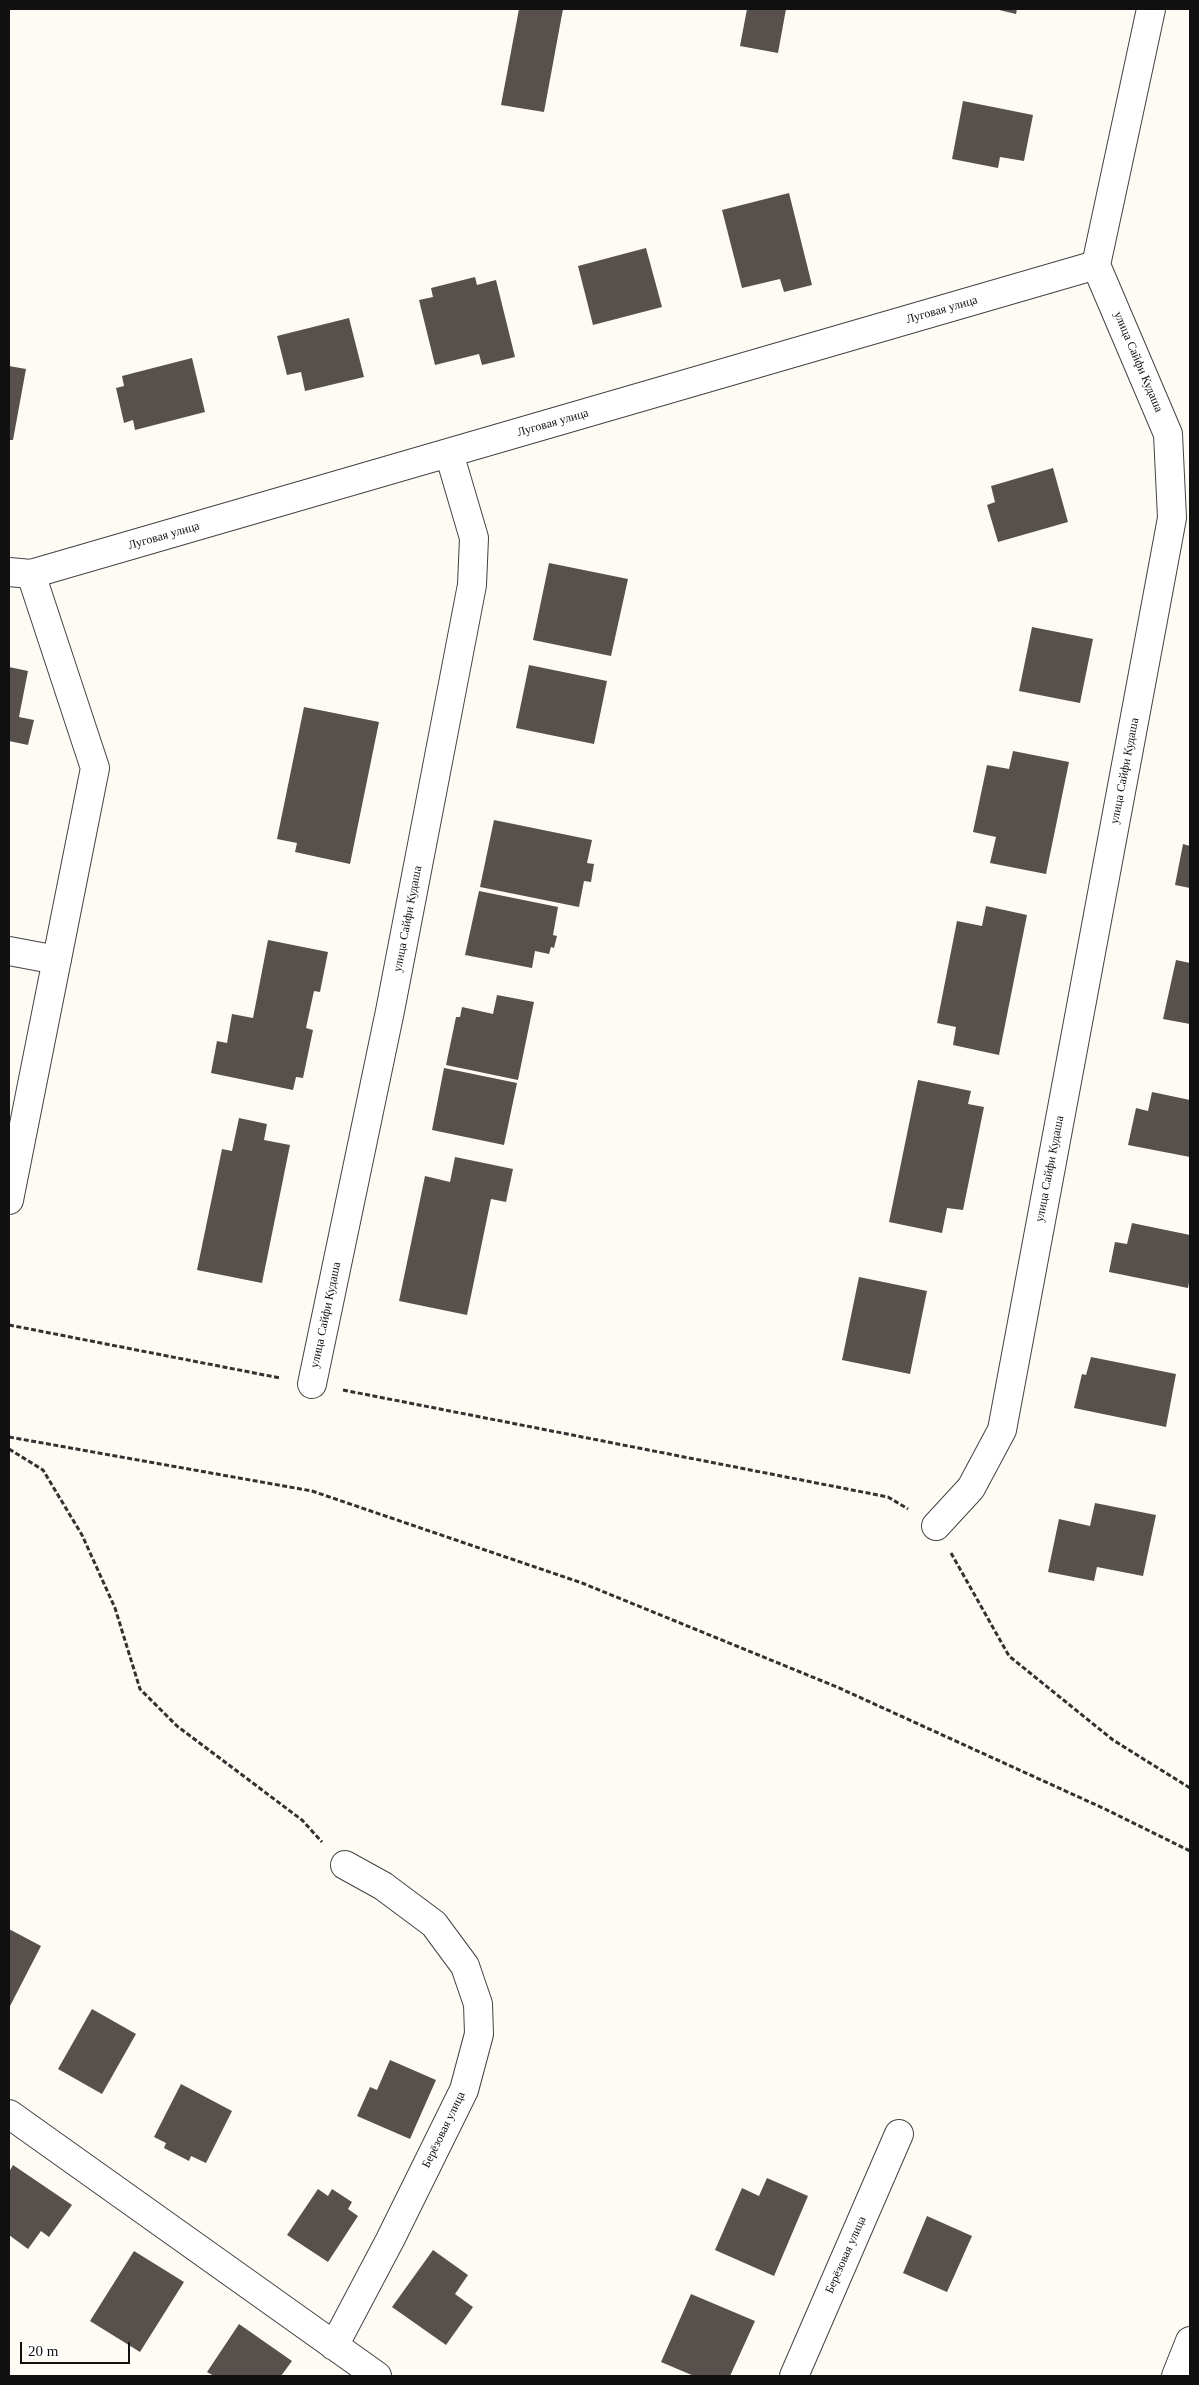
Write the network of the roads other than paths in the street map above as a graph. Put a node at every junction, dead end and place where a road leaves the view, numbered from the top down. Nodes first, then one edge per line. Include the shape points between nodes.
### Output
1 (1151, 9) edge
2 (1096, 265) junction
3 (448, 453) junction
4 (20, 573) edge
5 (9, 951) edge
6 (57, 960) junction
7 (9, 1200) edge
8 (312, 1384) road end
9 (936, 1526) road end
10 (345, 1865) road end
11 (9, 2114) edge
12 (899, 2134) dead end
13 (1190, 2341) edge
14 (334, 2346) junction
15 (377, 2376) edge
16 (794, 2376) edge
17 (1176, 2376) edge

1 - 2 street
2 - 3 street, Луговая улица
2 - 9 street, улица Сайфи Кудаша via 1168,434 1172,518 1002,1430 971,1488
3 - 4 street, Луговая улица
3 - 8 street, улица Сайфи Кудаша via 474,538 472,585 390,1011
4 - 6 street via 95,768
5 - 6 street
6 - 7 street
10 - 14 street, Берёзовая улица via 383,1886 434,1924 465,1966 478,2004 479,2034 464,2090
11 - 14 street
12 - 16 street, Берёзовая улица
13 - 17 street
14 - 15 street

